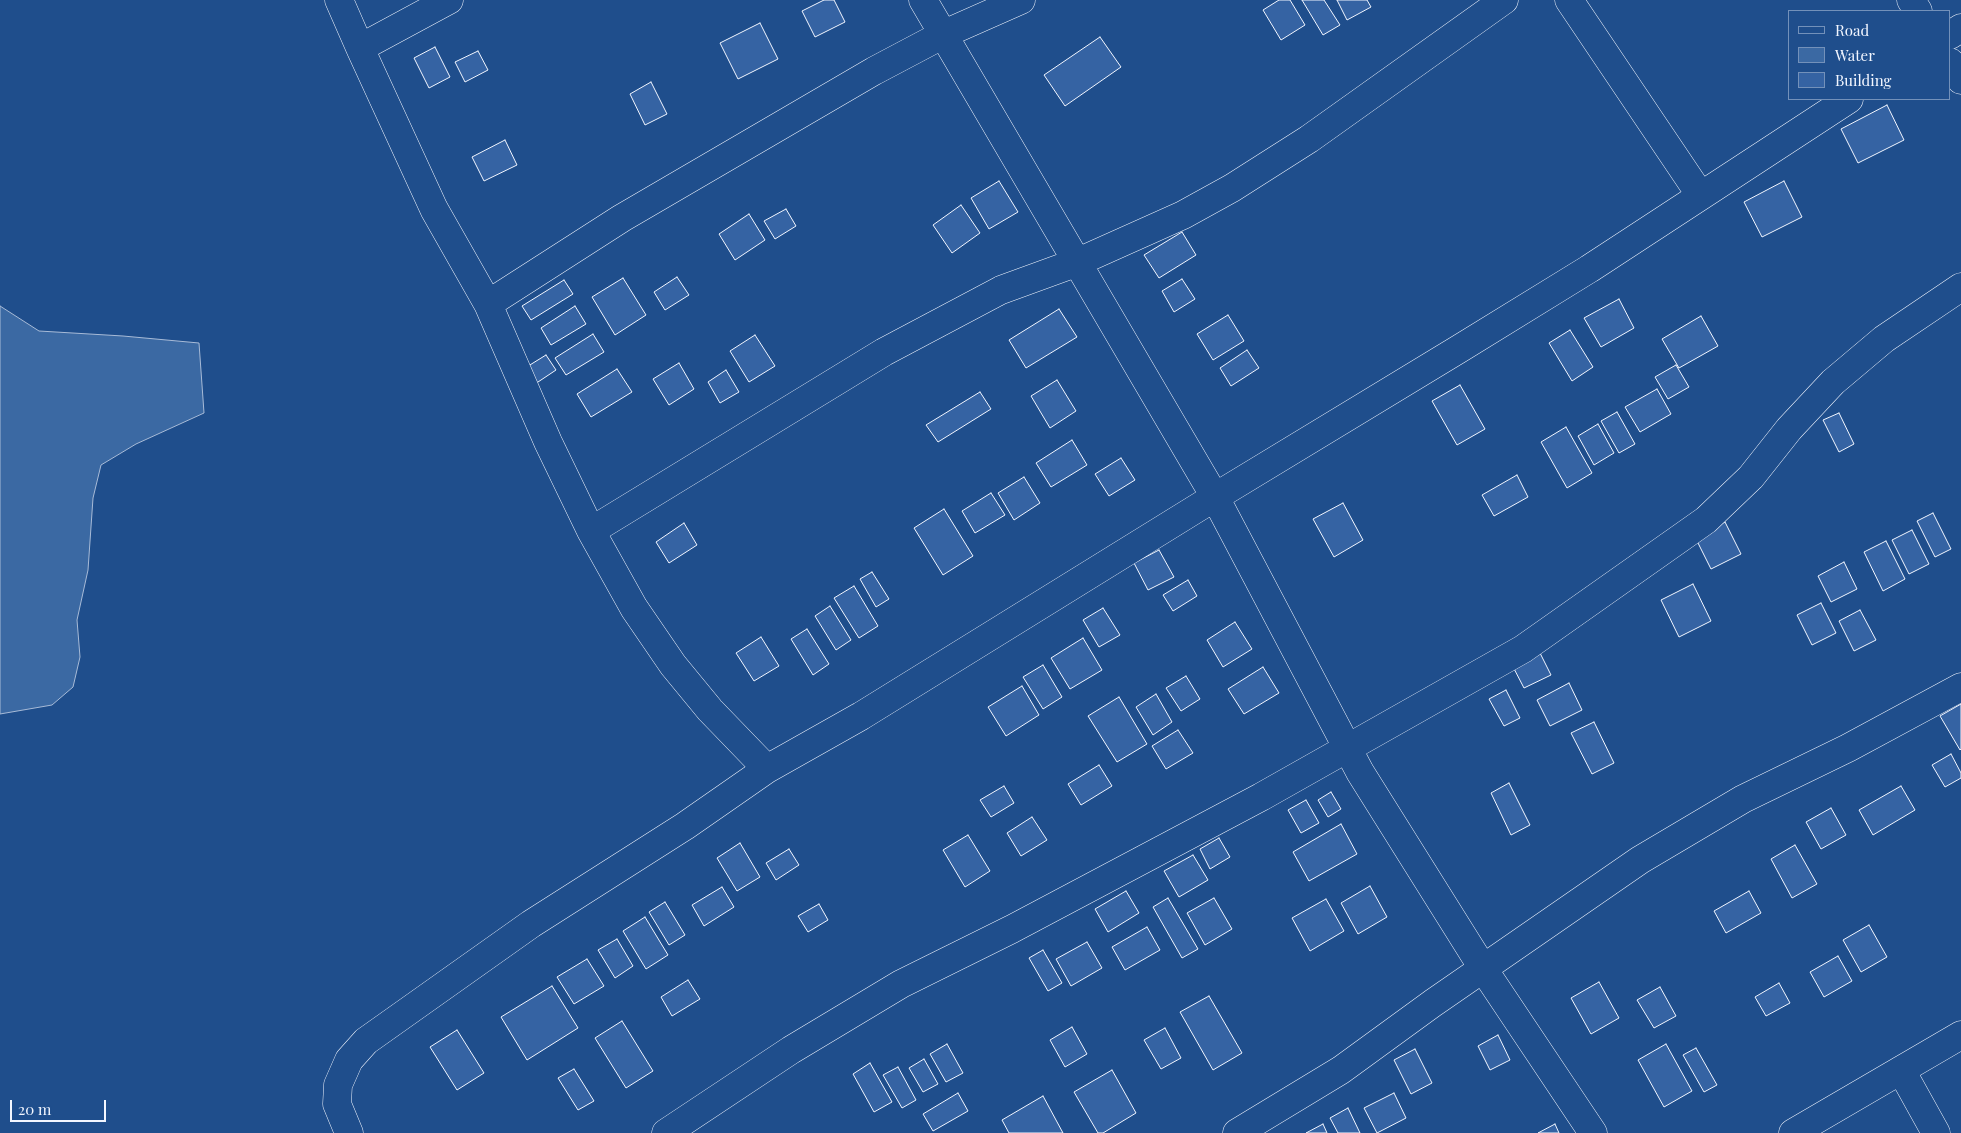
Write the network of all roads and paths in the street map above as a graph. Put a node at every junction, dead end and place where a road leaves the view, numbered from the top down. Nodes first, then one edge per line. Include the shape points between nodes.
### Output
1 (340, 0) edge
2 (449, 0) edge
3 (923, 0) edge
4 (1021, 0) edge
5 (1504, 0) edge
6 (1569, 0) edge
7 (944, 34) junction
8 (360, 48) junction
9 (1951, 64) edge
10 (1961, 80) edge
11 (1848, 100) edge
12 (1702, 196) junction
13 (1078, 262) junction
14 (1961, 287) edge
15 (488, 304) junction
16 (1215, 497) junction
17 (591, 531) junction
18 (1961, 687) edge
19 (1347, 749) junction
20 (767, 769) junction
21 (1484, 970) junction
22 (1961, 1035) edge
23 (1901, 1070) junction
24 (349, 1133) edge
25 (666, 1133) edge
26 (1237, 1133) edge
27 (1593, 1133) edge
28 (1794, 1133) edge
29 (1936, 1133) edge

1 - 8 street
2 - 8 street
3 - 7 street
4 - 7 street
5 - 13 street via 1309,139 1232,188 1183,215
6 - 12 street
7 - 13 street
7 - 15 street via 874,71 622,218
8 - 15 street via 434,209
9 - 10 street
11 - 12 street
12 - 16 street via 1492,329
13 - 16 street
13 - 17 street via 1001,290 884,352
14 - 19 street via 1884,339 1833,382 1750,477 1706,520 1523,649
15 - 17 street
16 - 19 street
16 - 20 street via 869,710
17 - 20 street via 634,608 673,665 710,710
18 - 21 street via 1726,810 1640,860
19 - 21 street
19 - 25 street via 1012,929 901,984 791,1050
20 - 24 street via 685,826 531,924 366,1041 349,1060 338,1085 337,1104
21 - 26 street via 1341,1070
21 - 27 street
22 - 23 street
23 - 28 street
23 - 29 street

